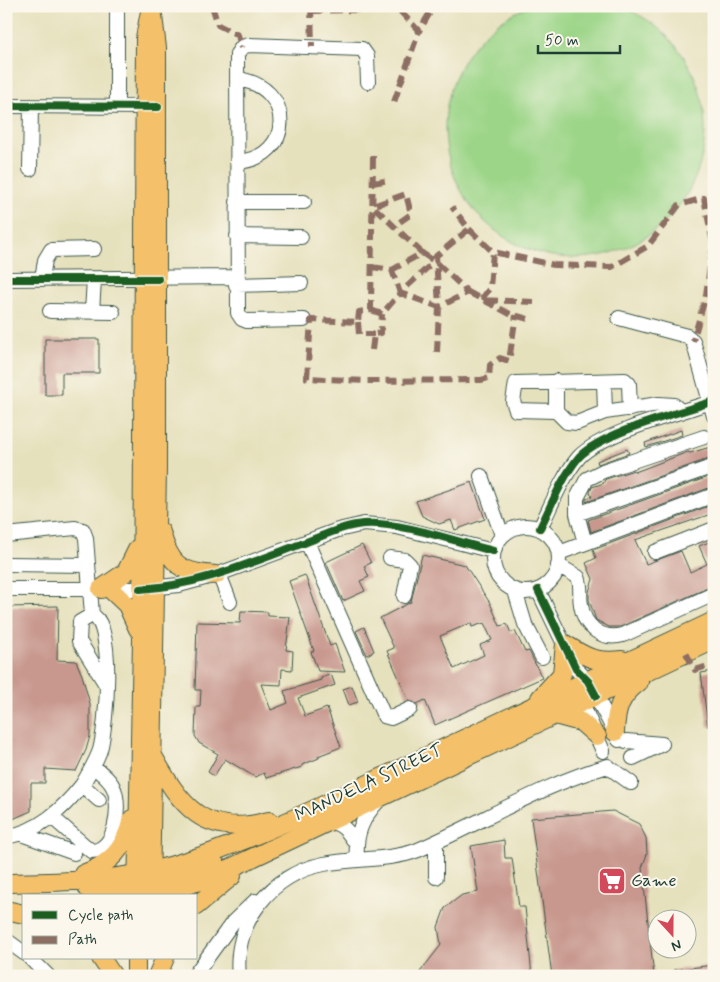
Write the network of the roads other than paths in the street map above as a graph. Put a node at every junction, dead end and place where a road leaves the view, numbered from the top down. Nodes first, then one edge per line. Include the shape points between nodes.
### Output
1 (117, 6) edge
2 (151, 7) edge
3 (237, 79) junction
4 (368, 82) dead end
5 (6, 106) edge
6 (31, 106) junction
7 (117, 106) junction
8 (151, 107) junction
9 (237, 162) junction
10 (30, 169) dead end
11 (237, 202) junction
12 (304, 202) dead end
13 (237, 236) junction
14 (301, 237) dead end
15 (94, 249) dead end
16 (6, 279) edge
17 (42, 279) junction
18 (94, 279) junction
19 (151, 279) junction
20 (236, 281) junction
21 (301, 283) dead end
22 (50, 311) dead end
23 (92, 312) junction
24 (113, 312) dead end
25 (619, 318) dead end
26 (304, 320) dead end
27 (604, 380) junction
28 (556, 381) junction
29 (712, 406) edge
30 (630, 409) junction
31 (556, 411) junction
32 (605, 412) junction
33 (681, 412) junction
34 (704, 437) dead end
35 (714, 466) edge
36 (481, 476) dead end
37 (714, 495) edge
38 (577, 514) junction
39 (156, 515) junction
40 (540, 528) junction
41 (714, 528) edge
42 (6, 535) edge
43 (502, 535) junction
44 (141, 541) junction
45 (306, 542) junction
46 (585, 543) junction
47 (493, 551) junction
48 (655, 552) dead end
49 (390, 558) dead end
50 (559, 559) junction
51 (6, 564) edge
52 (88, 565) junction
53 (218, 575) junction
54 (6, 589) edge
55 (100, 589) junction
56 (148, 589) junction
57 (538, 590) junction
58 (515, 591) junction
59 (714, 594) edge
60 (404, 596) dead end
61 (230, 602) dead end
62 (92, 615) junction
63 (714, 621) edge
64 (142, 639) junction
65 (714, 640) edge
66 (565, 644) junction
67 (106, 645) junction
68 (88, 655) junction
69 (542, 657) dead end
70 (635, 658) junction
71 (657, 668) junction
72 (106, 686) junction
73 (583, 687) junction
74 (533, 706) junction
75 (410, 709) dead end
76 (555, 715) junction
77 (620, 738) junction
78 (152, 753) junction
79 (604, 755) junction
80 (93, 766) junction
81 (82, 784) junction
82 (138, 794) junction
83 (385, 794) junction
84 (99, 800) dead end
85 (321, 815) junction
86 (52, 816) junction
87 (21, 834) junction
88 (6, 837) edge
89 (436, 842) junction
90 (356, 844) junction
91 (267, 851) junction
92 (74, 854) dead end
93 (357, 860) junction
94 (6, 876) edge
95 (436, 877) dead end
96 (27, 882) junction
97 (56, 882) junction
98 (6, 883) edge
99 (144, 886) edge
100 (272, 890) junction
101 (163, 894) edge
102 (198, 904) edge
103 (22, 907) edge
104 (6, 909) edge
105 (22, 913) edge
106 (6, 940) edge
107 (22, 952) edge
108 (32, 960) edge
109 (102, 960) edge
110 (136, 960) edge
111 (150, 960) edge
112 (163, 960) edge
113 (48, 976) edge
114 (113, 976) edge
115 (136, 976) edge
116 (150, 976) edge
117 (157, 976) edge
118 (194, 976) edge
119 (240, 976) edge

1 - 7 street
2 - 8 main road via 145,38
3 - 4 street via 238,52 249,45 362,49 367,56
3 - 9 street
3 - 9 street via 252,82 270,95 281,111 276,139 266,151 251,160
5 - 6 street
6 - 7 street
6 - 10 street
7 - 8 street
8 - 19 main road
9 - 11 street
11 - 12 street
11 - 13 street
13 - 14 street
13 - 20 street
15 - 17 street via 51,250 45,260
16 - 17 street
17 - 18 street
18 - 19 street
18 - 23 street
19 - 20 street
19 - 39 main road
19 - 44 main road
20 - 21 street
20 - 26 street via 238,313 242,320
22 - 23 street
23 - 24 street
25 - 29 street via 687,336 693,342
27 - 28 street
27 - 30 street via 628,382
27 - 32 street
28 - 31 street
28 - 31 street via 517,382 513,401 517,411
29 - 33 street
30 - 32 street
30 - 33 street via 668,404
31 - 32 street via 563,420 573,423
33 - 40 street via 606,438 589,448 570,469
34 - 38 street via 603,470 587,479 577,498
35 - 38 street
36 - 43 street
37 - 46 street
38 - 46 street
39 - 53 main road via 164,544 174,562 190,572
39 - 56 main road
40 - 43 street via 517,526
40 - 50 street via 553,539
41 - 48 street
42 - 52 street via 79,528 85,532
43 - 47 street
44 - 55 main road via 126,572
44 - 56 main road
45 - 47 street via 353,525 376,524
45 - 53 street
45 - 75 street via 384,716 391,718
46 - 50 street
47 - 58 street via 496,575
49 - 60 street via 405,560 410,565
50 - 57 street via 553,578
50 - 59 street via 578,577 587,621 592,629 606,636 623,635
51 - 52 street
52 - 55 street
53 - 56 street
53 - 61 street
54 - 55 street
55 - 56 street
55 - 62 street
55 - 64 main road via 128,605
56 - 64 main road
56 - 78 main road
57 - 58 street
57 - 66 street
58 - 69 street via 525,624
62 - 67 street via 100,622
62 - 68 street via 82,619 78,627 79,641
63 - 70 main road, MANDELA STREET
64 - 82 main road
65 - 71 main road, MANDELA STREET
66 - 70 main road via 598,661
66 - 73 street
66 - 74 main road via 562,674
67 - 68 street
67 - 72 street
68 - 72 street
70 - 73 main road, MANDELA STREET
71 - 73 main road, MANDELA STREET
71 - 77 main road via 622,698 615,716
72 - 80 street via 102,738
73 - 74 main road, MANDELA STREET
73 - 76 main road, MANDELA STREET
73 - 77 street
73 - 79 street
74 - 85 main road, MANDELA STREET
76 - 79 main road via 581,722
76 - 83 main road, MANDELA STREET
77 - 79 street via 662,744 632,761 631,783
78 - 85 main road via 174,794 203,819 223,825 246,826
78 - 99 main road
79 - 89 street via 566,780
80 - 81 street
80 - 86 street via 115,790 117,822 112,836 99,849 91,851
81 - 84 street
81 - 86 street
82 - 97 main road via 127,837 115,856 94,870
82 - 99 main road
83 - 85 main road, MANDELA STREET
83 - 90 street via 365,817
85 - 90 street via 344,827
85 - 91 main road, MANDELA STREET
85 - 99 main road, MANDELA STREET via 210,853
86 - 87 street
87 - 88 street
87 - 92 street
89 - 93 street via 413,852
89 - 95 street
90 - 93 street
91 - 99 main road
91 - 101 main road, MANDELA STREET via 201,882
91 - 102 main road
93 - 100 street via 308,869
94 - 96 street
96 - 97 main road
96 - 98 main road
97 - 99 main road via 70,888
100 - 118 street via 241,913
100 - 119 street via 251,916 241,938 238,952
103 - 104 main road
104 - 105 main road
106 - 107 street
108 - 113 street
109 - 114 main road
110 - 115 main road
111 - 116 main road
112 - 117 main road

